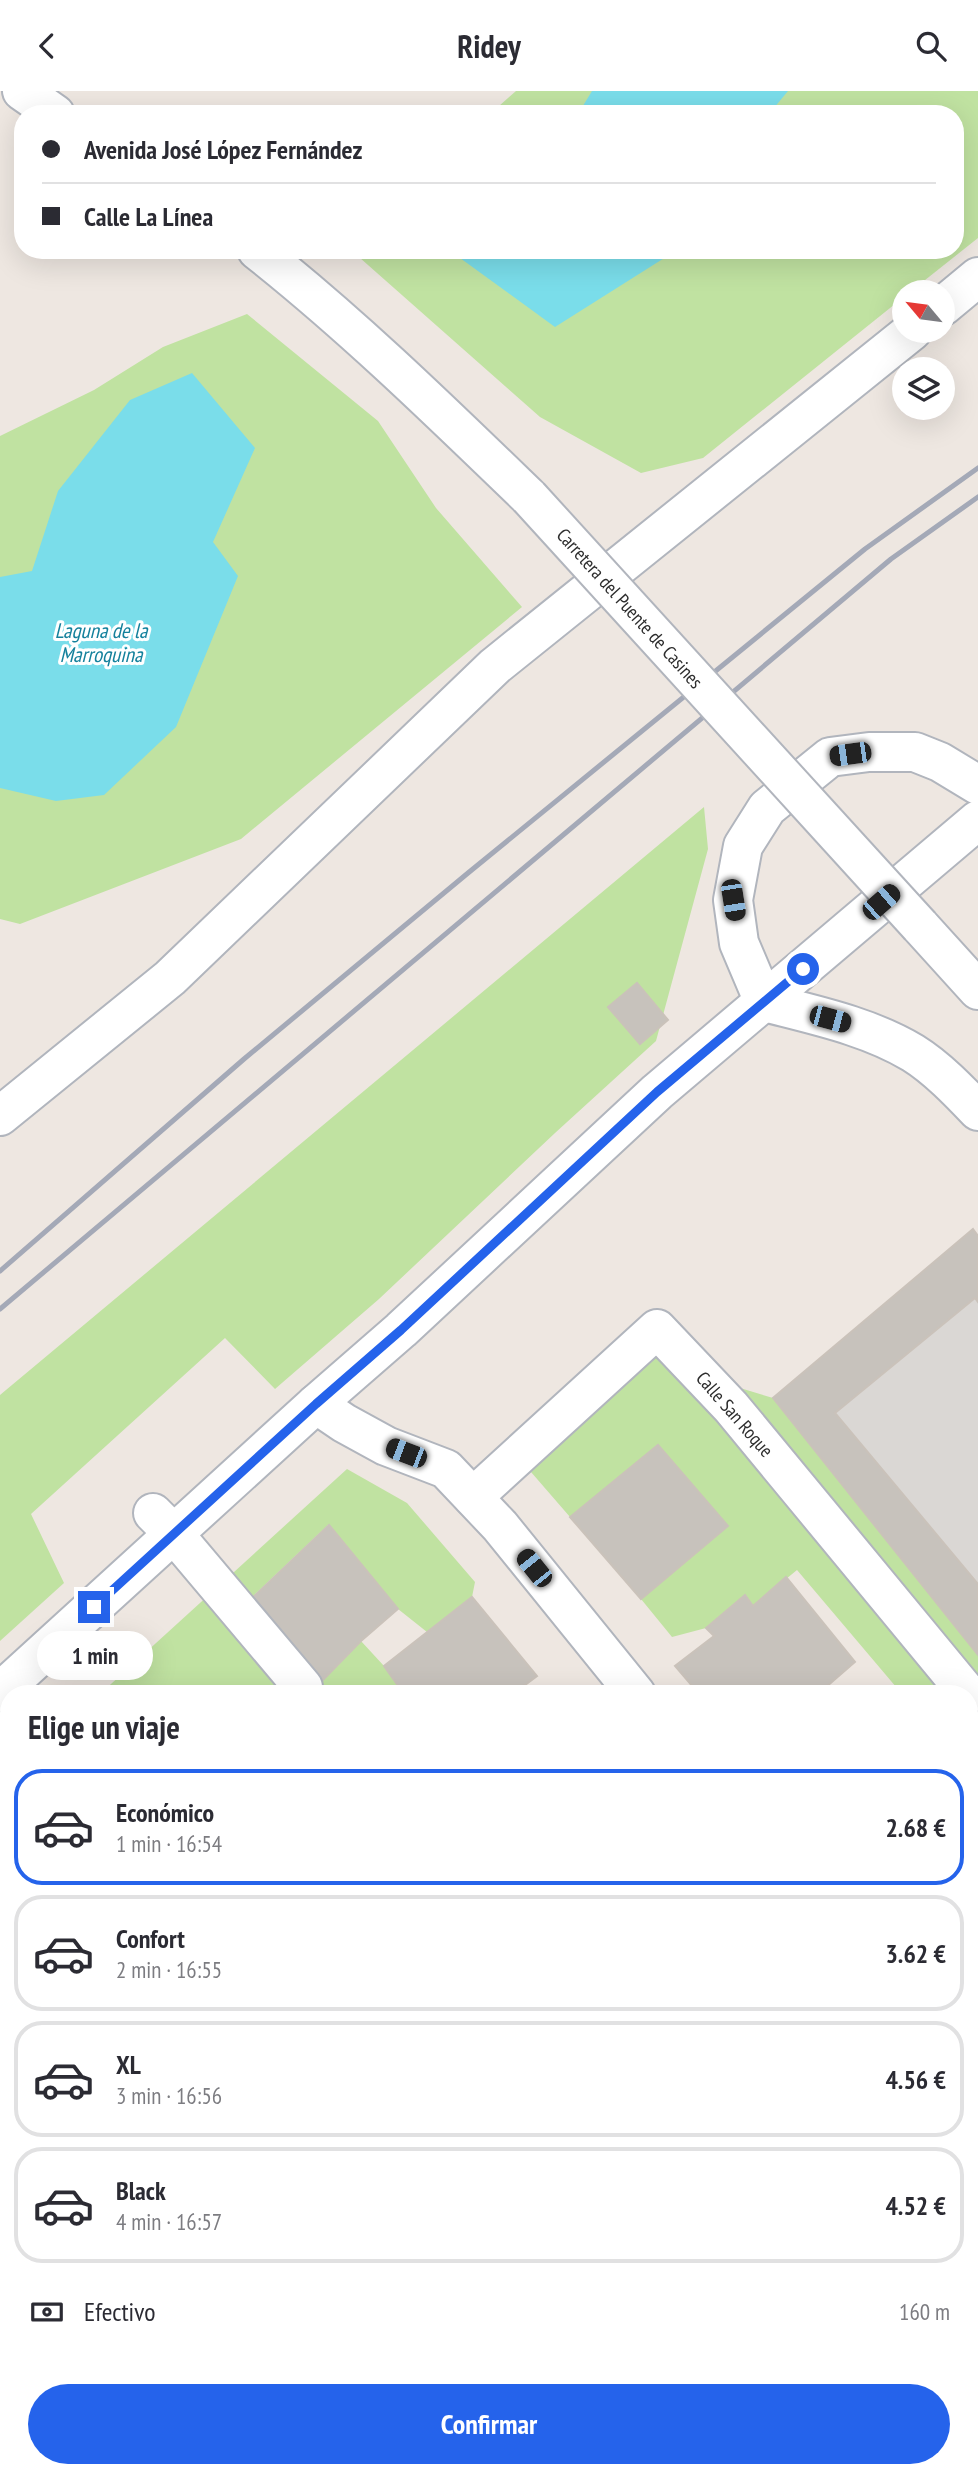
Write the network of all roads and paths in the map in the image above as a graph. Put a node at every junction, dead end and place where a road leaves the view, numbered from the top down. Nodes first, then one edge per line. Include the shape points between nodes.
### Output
1 (22, 91) edge
2 (42, 105) edge
3 (268, 259) edge
4 (978, 277) edge
5 (956, 295) edge
6 (897, 343) edge
7 (978, 785) edge
8 (978, 820) edge
9 (978, 990) edge
10 (764, 1002) junction
11 (978, 1111) edge
12 (0, 1116) edge
13 (316, 1404) junction
14 (473, 1497) junction
15 (163, 1524) junction
16 (7, 1685) edge
17 (301, 1685) edge
18 (629, 1685) edge
19 (961, 1685) edge

1 - 2 street
3 - 9 street, Carretera del Puente de Casines, bridge via 404,376 529,497
4 - 5 street
6 - 12 street via 495,666 170,978
7 - 10 street via 915,752 869,752 830,757 767,808 743,846 733,900 739,943
8 - 10 street
10 - 11 street via 851,1025 913,1053
10 - 13 street via 657,1092
13 - 14 street via 386,1445 446,1469
13 - 15 street
14 - 18 street
14 - 19 street, Calle San Roque via 657,1329 731,1407
15 - 16 street
15 - 17 street

